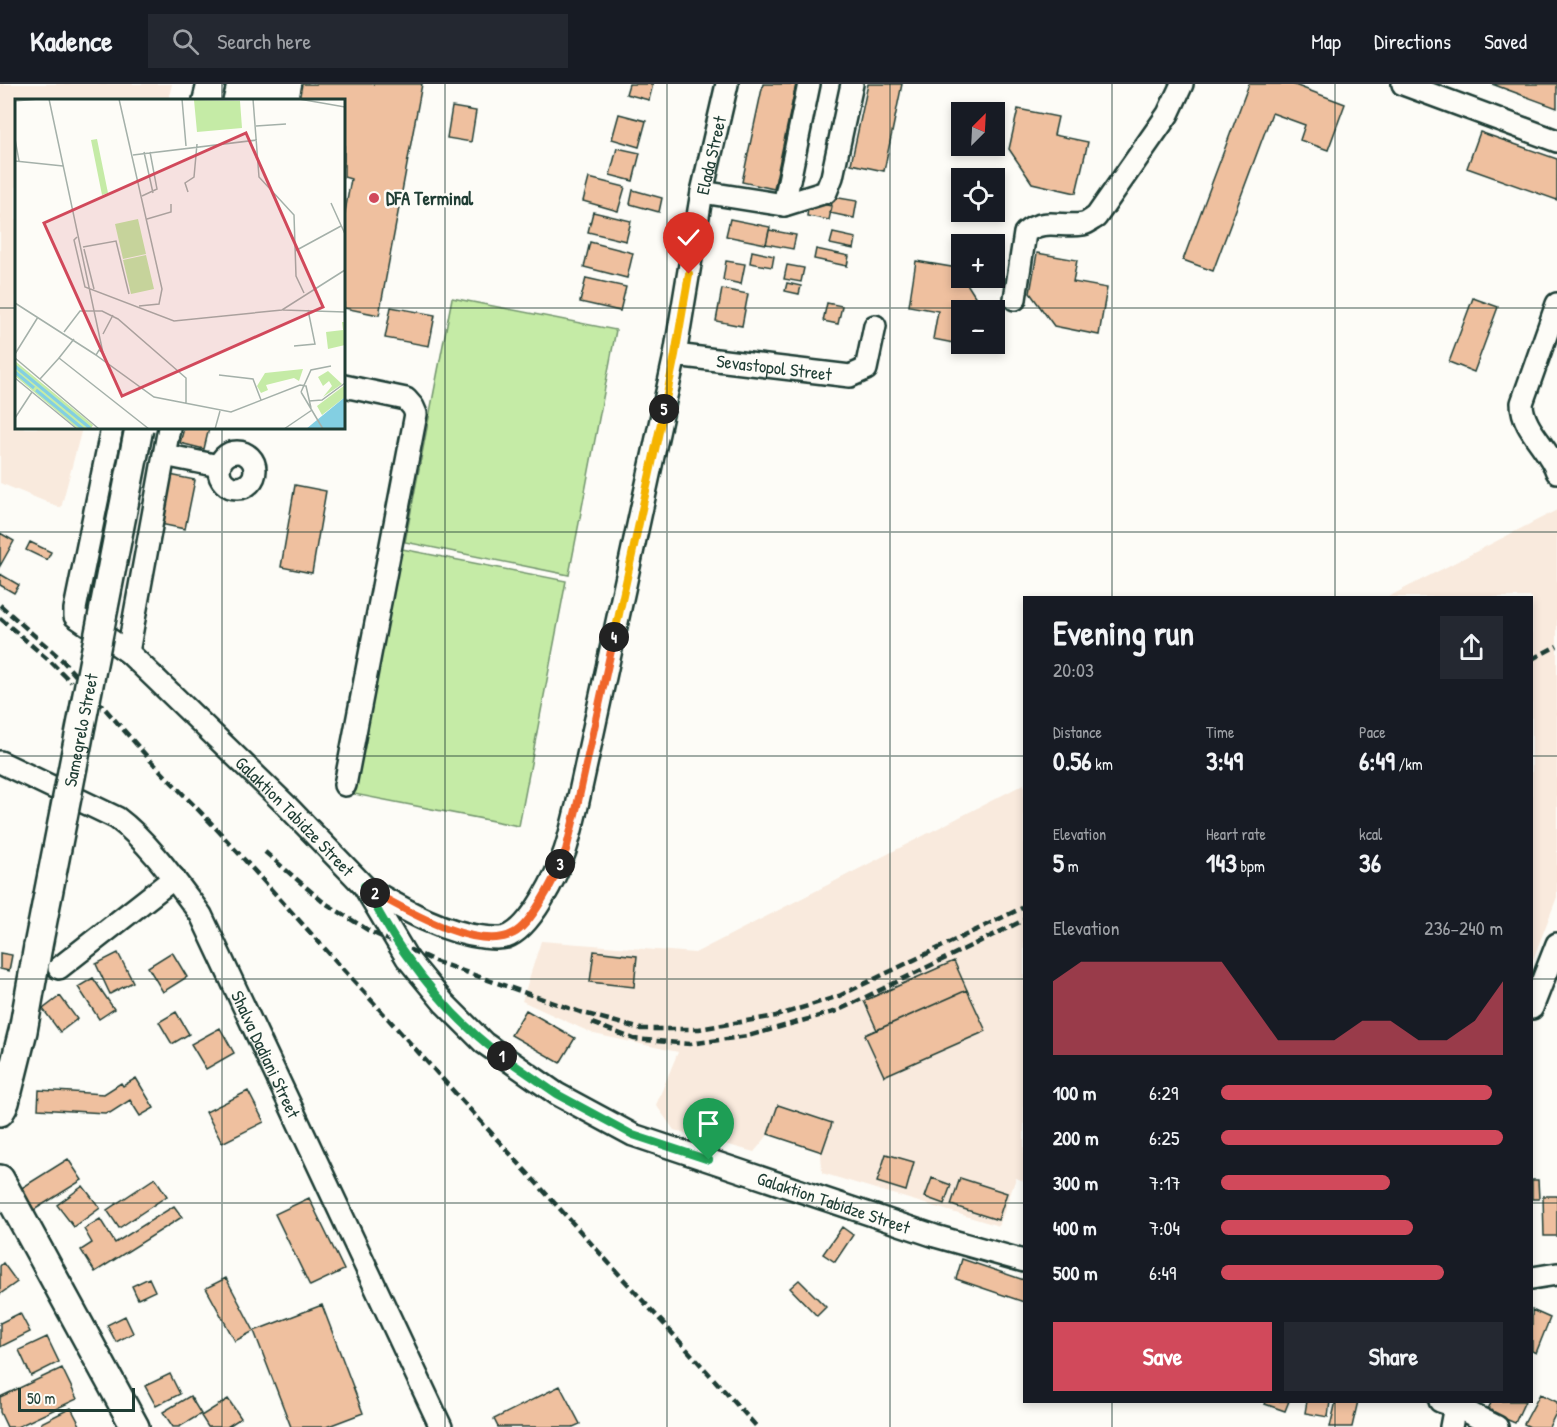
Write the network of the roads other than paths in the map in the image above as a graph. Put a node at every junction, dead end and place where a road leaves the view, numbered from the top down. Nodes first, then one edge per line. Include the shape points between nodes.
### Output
1 (211, 84) edge
2 (727, 84) edge
3 (809, 84) edge
4 (852, 84) edge
5 (1182, 84) edge
6 (1403, 84) edge
7 (207, 99) edge
8 (1557, 141) edge
9 (702, 192) junction
10 (784, 205) junction
11 (1015, 299) dead end
12 (1557, 304) edge
13 (875, 326) dead end
14 (675, 355) junction
15 (345, 386) edge
16 (112, 429) edge
17 (139, 429) edge
18 (169, 429) edge
19 (164, 455) junction
20 (219, 466) dead end
21 (1557, 472) edge
22 (128, 652) junction
23 (0, 762) edge
24 (345, 785) dead end
25 (174, 878) junction
26 (364, 886) junction
27 (1557, 944) edge
28 (59, 968) dead end
29 (1549, 983) edge
30 (1533, 1007) edge
31 (23, 1031) junction
32 (0, 1051) edge
33 (3, 1100) edge
34 (0, 1179) edge
35 (1023, 1261) edge
36 (1557, 1274) edge
37 (1533, 1278) edge
38 (1448, 1404) edge
39 (135, 1427) edge
40 (441, 1427) edge
41 (1451, 1427) edge
42 (1497, 1427) edge

1 - 7 main road
2 - 9 street, Elada Street
3 - 10 street
4 - 10 street via 826,192
5 - 11 street via 1168,114 1096,217 1085,224 1041,225 1025,233
6 - 8 street
9 - 10 street
9 - 14 street, Elada Street
12 - 21 street via 1522,403 1528,425
13 - 14 street, Sevastopol Street via 866,369 850,376
14 - 26 street, Elada Street via 572,827 556,874 542,898 516,932 493,938 471,936 433,924
15 - 24 street via 406,399 416,414
16 - 22 street, Galaktion Tabidze Street via 74,614
17 - 31 main road, Samegrelo Street, bridge
18 - 19 street
19 - 20 street
19 - 22 street
22 - 26 street, Galaktion Tabidze Street
23 - 25 street, Shalva Dadiani Street via 117,818 130,827
25 - 28 street
25 - 40 street, Shalva Dadiani Street via 201,915
26 - 35 street, Galaktion Tabidze Street via 407,958 444,1003 484,1043 557,1094 633,1135 935,1236
27 - 29 street
29 - 30 street
31 - 32 main road
31 - 33 main road, Samegrelo Street
34 - 39 main road
36 - 37 street
38 - 41 street
38 - 42 street

